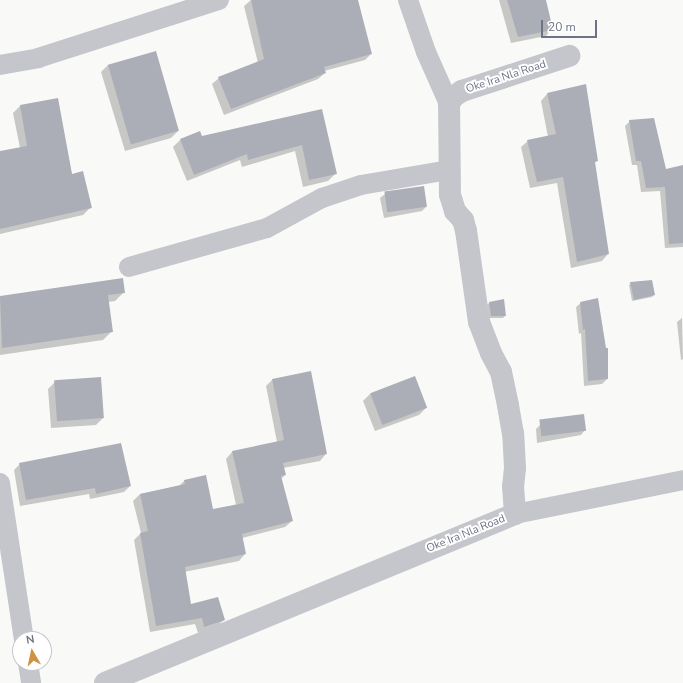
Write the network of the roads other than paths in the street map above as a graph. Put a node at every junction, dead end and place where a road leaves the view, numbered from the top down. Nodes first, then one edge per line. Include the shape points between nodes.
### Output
1 (219, 0) edge
2 (408, 0) edge
3 (569, 56) dead end
4 (0, 66) edge
5 (449, 104) junction
6 (449, 170) junction
7 (130, 267) dead end
8 (683, 480) edge
9 (0, 483) edge
10 (515, 514) junction
11 (23, 631) edge
12 (29, 671) edge
13 (31, 683) edge
14 (106, 683) edge

1 - 4 street via 38,58
2 - 5 street via 426,52
3 - 5 street, Oke Ira Nla Road via 462,91 453,97
5 - 6 street, Oke Ira Nla Road
6 - 7 street via 361,185 322,198 267,228
6 - 10 street, Oke Ira Nla Road via 450,195 454,211 463,220 466,231 479,322 490,353 501,372 508,404 514,441
8 - 10 street
9 - 11 street
10 - 14 street, Oke Ira Nla Road
12 - 13 street

